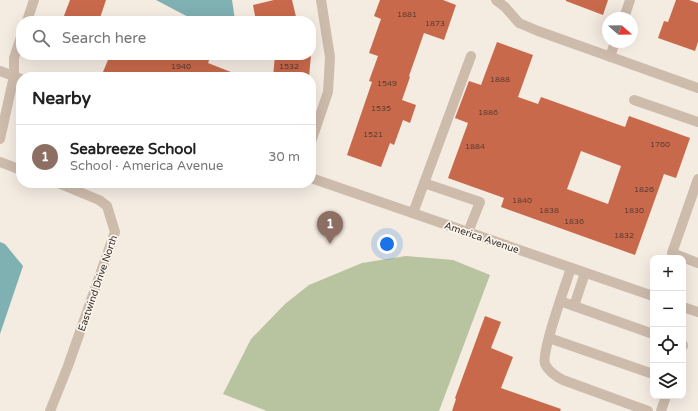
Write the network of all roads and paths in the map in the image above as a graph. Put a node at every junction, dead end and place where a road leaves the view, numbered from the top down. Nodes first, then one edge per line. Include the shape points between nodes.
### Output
1 (34, 0) edge
2 (320, 0) edge
3 (496, 0) edge
4 (630, 0) edge
5 (626, 12) edge
6 (28, 16) edge
7 (613, 48) edge
8 (16, 52) edge
9 (471, 56) dead end
10 (610, 57) junction
11 (0, 71) edge
12 (17, 72) edge
13 (16, 77) edge
14 (16, 85) edge
15 (698, 88) edge
16 (634, 100) dead end
17 (698, 122) edge
18 (316, 127) edge
19 (0, 139) edge
20 (0, 162) edge
21 (16, 168) edge
22 (698, 179) edge
23 (316, 180) edge
24 (424, 184) junction
25 (71, 188) edge
26 (413, 213) junction
27 (468, 232) junction
28 (698, 263) edge
29 (571, 268) junction
30 (585, 273) junction
31 (650, 295) edge
32 (560, 301) junction
33 (574, 306) junction
34 (686, 308) edge
35 (698, 312) edge
36 (650, 333) edge
37 (549, 338) junction
38 (650, 373) edge
39 (665, 399) edge
40 (50, 411) edge
41 (648, 411) edge
42 (661, 411) edge

1 - 6 street
2 - 18 street via 330,57 328,92
3 - 10 street via 519,23
4 - 5 street
7 - 10 street
8 - 12 street via 14,58
9 - 24 street
10 - 15 street
11 - 13 street
14 - 19 street
16 - 17 street
20 - 21 street
22 - 28 street via 672,253
23 - 26 street, America Avenue
24 - 26 street
24 - 27 street via 480,202
25 - 40 street, Eastwind Drive North via 94,197 107,206 115,232
26 - 27 street, America Avenue
27 - 29 street, America Avenue
29 - 30 street, America Avenue
29 - 32 street
30 - 31 street, America Avenue
30 - 33 street
32 - 33 street
32 - 37 street
33 - 36 street
34 - 35 street
37 - 38 street
37 - 41 street via 545,362 551,373 563,380
39 - 42 street

